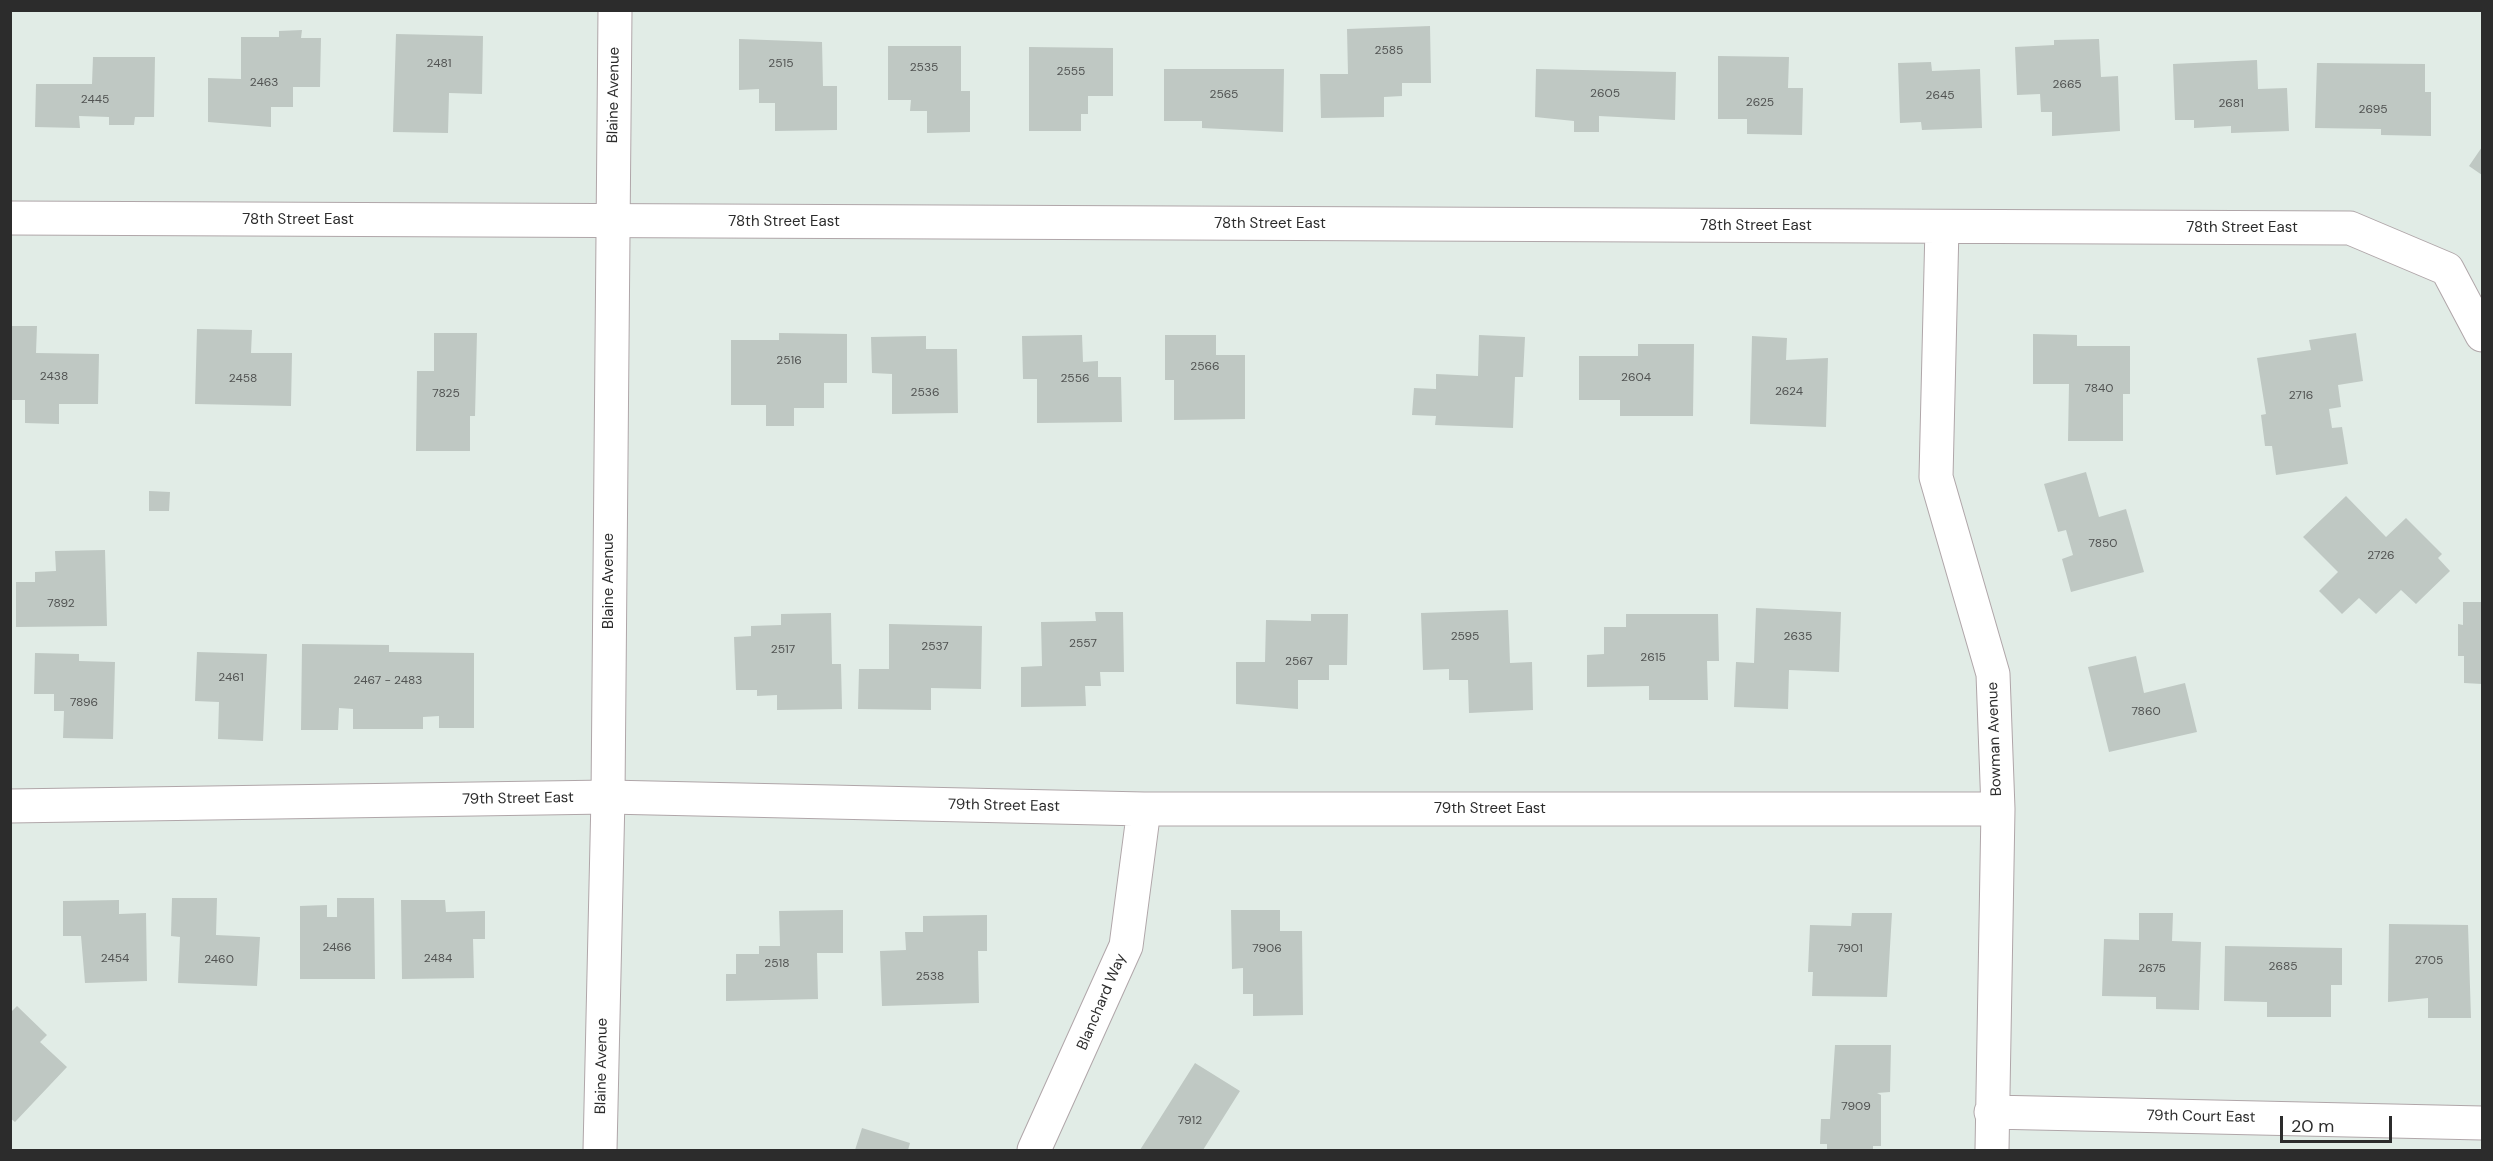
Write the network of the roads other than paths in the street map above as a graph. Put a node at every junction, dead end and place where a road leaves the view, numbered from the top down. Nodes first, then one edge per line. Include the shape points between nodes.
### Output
1 (615, 10) edge
2 (10, 218) edge
3 (612, 222) junction
4 (1942, 227) junction
5 (2482, 334) edge
6 (608, 797) junction
7 (10, 806) edge
8 (1144, 809) junction
9 (1998, 809) junction
10 (1992, 1112) junction
11 (2482, 1123) edge
12 (600, 1150) edge
13 (1034, 1150) edge
14 (1992, 1150) edge

1 - 3 street, Blaine Avenue
2 - 3 street, 78th Street East
3 - 4 street, 78th Street East
3 - 6 street, Blaine Avenue
4 - 5 street, 78th Street East via 2350,228 2447,269
4 - 9 street, Bowman Avenue via 1936,477 1993,674
6 - 7 street, 79th Street East
6 - 8 street, 79th Street East
6 - 12 street, Blaine Avenue
8 - 9 street, 79th Street East
8 - 13 street, Blanchard Way via 1126,946
9 - 10 street, Bowman Avenue
10 - 11 street, 79th Court East
10 - 14 street, Bowman Avenue

